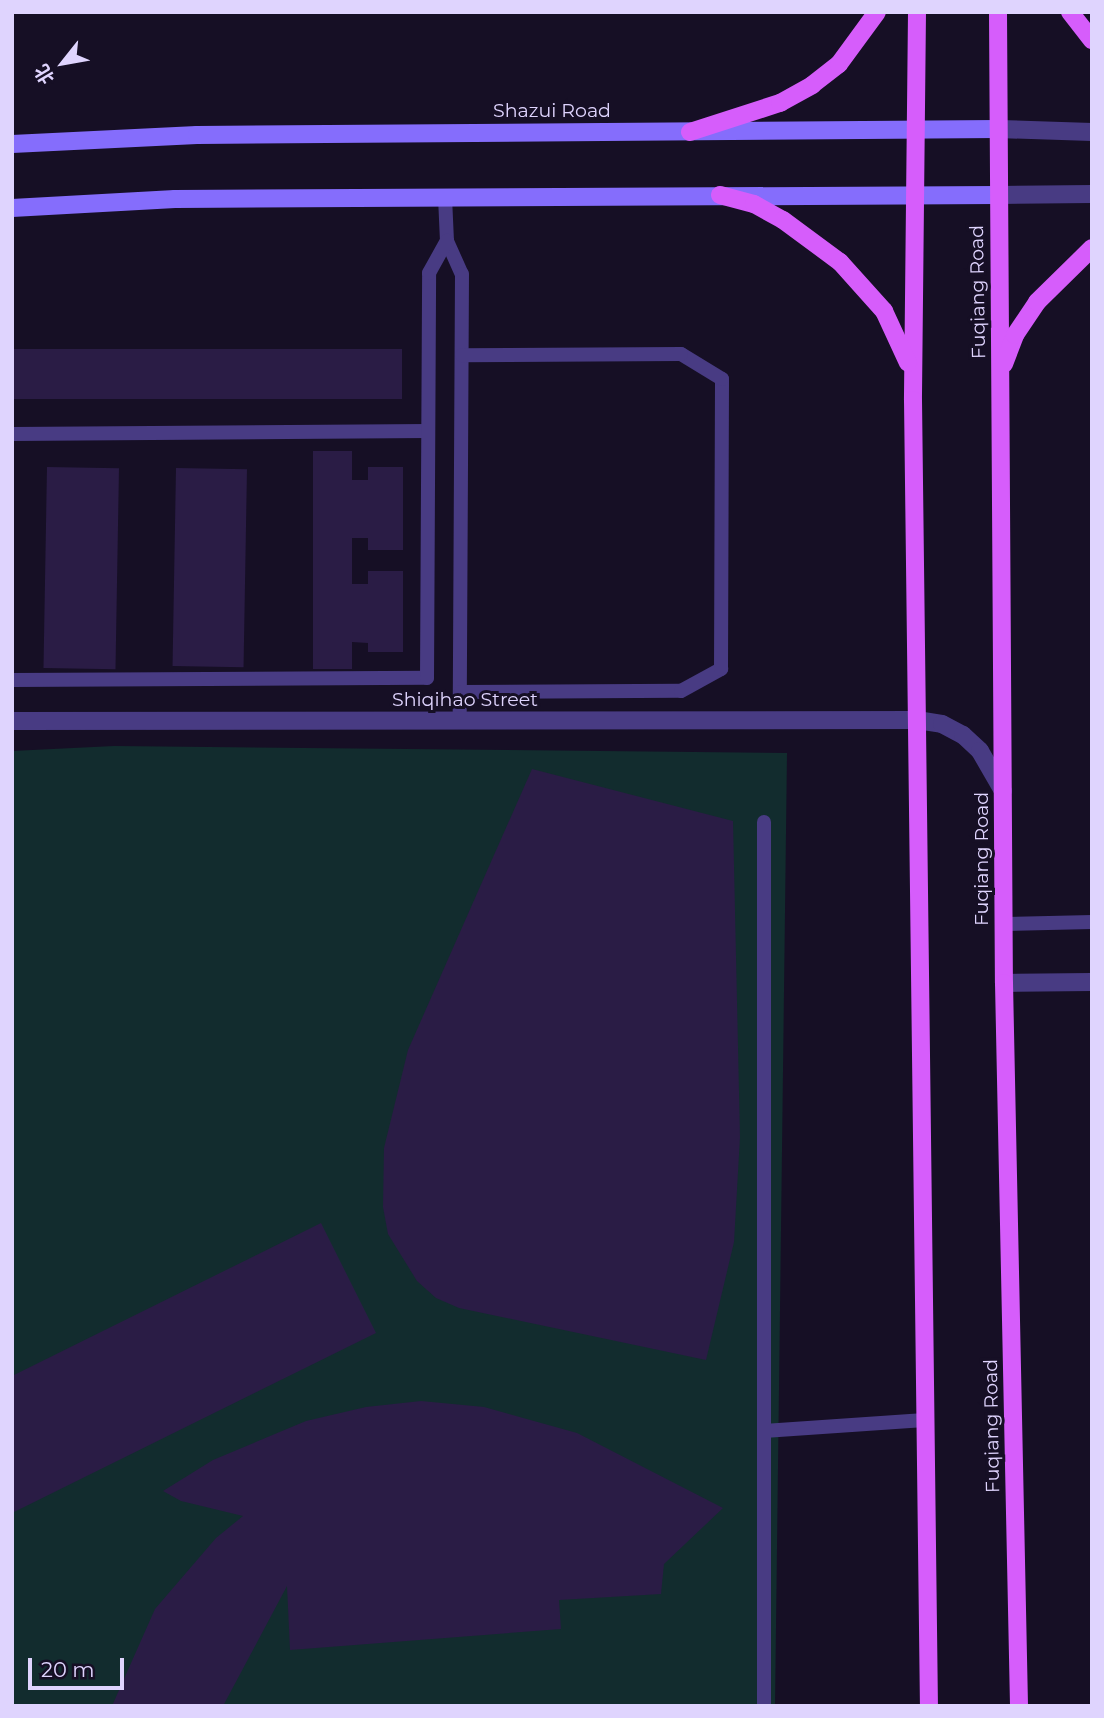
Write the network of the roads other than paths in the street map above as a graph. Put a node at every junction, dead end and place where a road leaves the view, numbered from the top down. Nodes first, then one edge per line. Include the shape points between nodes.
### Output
1 (877, 12) edge
2 (917, 12) edge
3 (998, 12) edge
4 (1070, 12) edge
5 (1092, 40) edge
6 (917, 128) junction
7 (998, 129) junction
8 (690, 132) junction
9 (1092, 132) edge
10 (12, 145) edge
11 (1092, 194) edge
12 (720, 195) junction
13 (916, 195) junction
14 (998, 195) junction
15 (446, 197) junction
16 (12, 208) edge
17 (447, 241) junction
18 (1092, 248) edge
19 (462, 355) junction
20 (1000, 373) junction
21 (913, 400) junction
22 (428, 431) junction
23 (12, 434) edge
24 (12, 680) edge
25 (461, 692) junction
26 (917, 720) junction
27 (12, 721) edge
28 (460, 722) junction
29 (1003, 791) junction
30 (764, 822) dead end
31 (1092, 922) edge
32 (1004, 924) junction
33 (1092, 982) edge
34 (1004, 983) junction
35 (925, 1420) junction
36 (764, 1431) junction
37 (764, 1706) edge
38 (929, 1706) edge
39 (1019, 1706) edge

1 - 8 main road via 839,64 812,85 780,103
2 - 6 main road
3 - 7 main road, Fuqiang Road
4 - 5 main road
6 - 7 main road, Shazui Road
6 - 8 main road, Shazui Road
6 - 13 main road
7 - 9 street, Shazui Road
7 - 14 main road, Fuqiang Road
8 - 10 main road, Shazui Road via 197,135
11 - 14 street
12 - 13 main road
12 - 15 main road
12 - 21 main road via 754,204 783,220 863,285 901,342
13 - 14 main road
13 - 21 main road
14 - 20 main road, Fuqiang Road
15 - 16 main road via 175,199
15 - 17 lane
17 - 19 lane via 462,274
17 - 22 lane via 429,273
18 - 20 main road via 1037,302 1015,335
19 - 25 lane
19 - 25 lane via 681,354 722,379 722,407 721,669 681,691
20 - 29 main road, Fuqiang Road
21 - 26 main road
22 - 23 lane
22 - 24 lane via 428,678
25 - 28 lane
26 - 28 street, Shiqihao Street
26 - 29 street, Shiqihao Street via 942,724 963,735 986,760
26 - 35 main road
27 - 28 street, Shiqihao Street
29 - 32 main road, Fuqiang Road
30 - 36 lane
31 - 32 lane
32 - 34 main road, Fuqiang Road
33 - 34 street
34 - 39 main road, Fuqiang Road
35 - 36 lane
35 - 38 main road
36 - 37 lane

